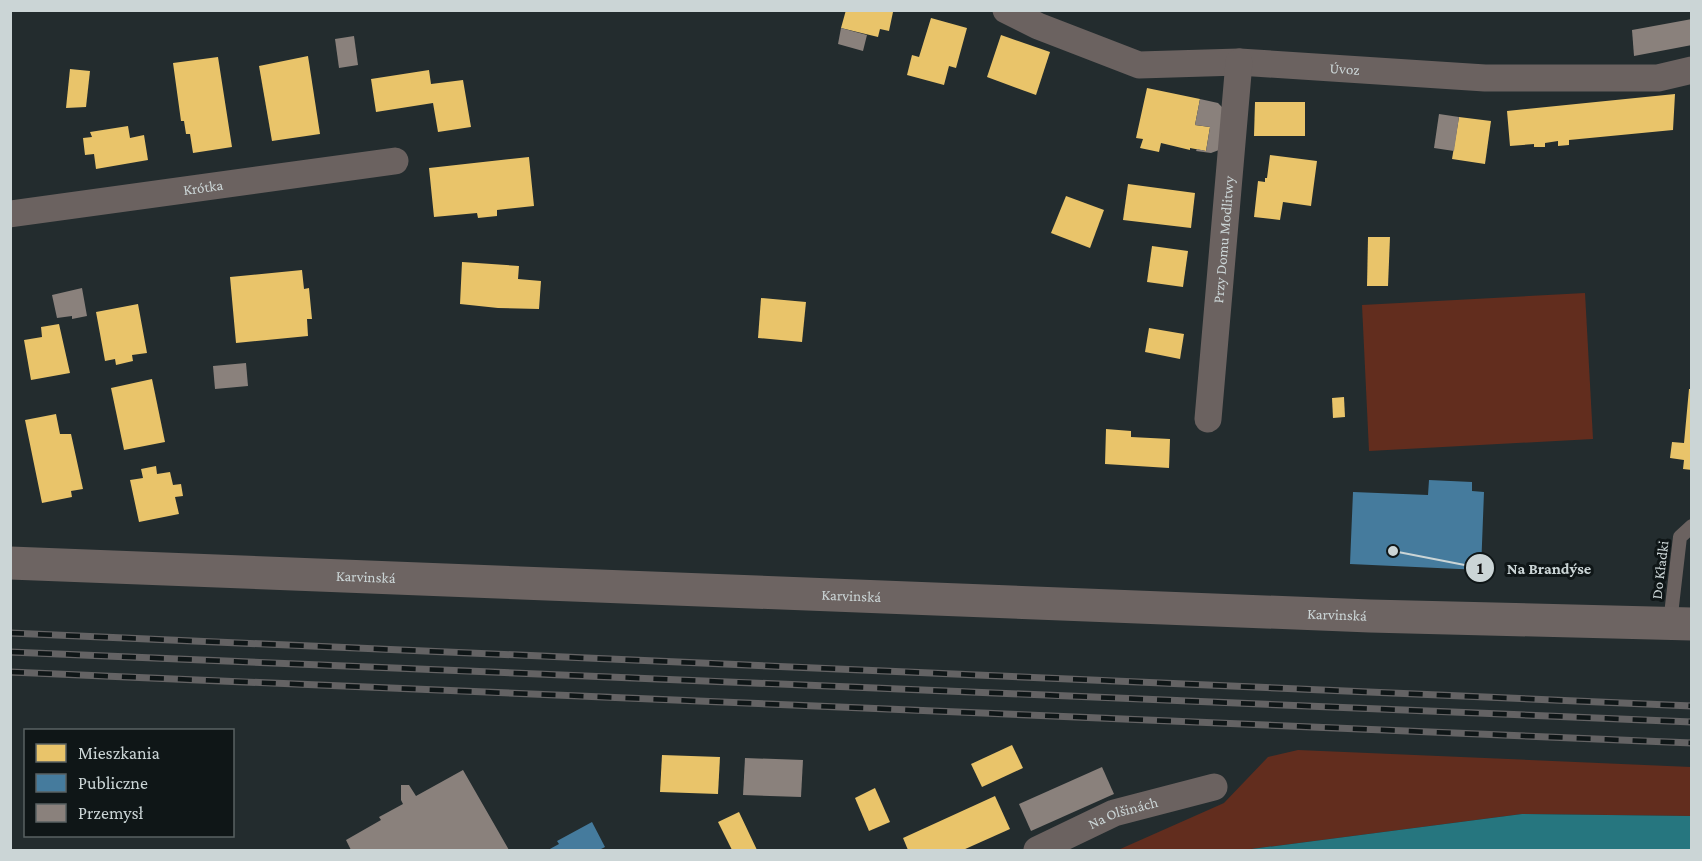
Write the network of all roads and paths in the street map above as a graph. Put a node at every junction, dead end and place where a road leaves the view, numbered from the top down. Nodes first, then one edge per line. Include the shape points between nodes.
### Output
1 (1006, 10) edge
2 (1239, 62) junction
3 (1692, 70) edge
4 (395, 161) dead end
5 (10, 214) edge
6 (1208, 418) dead end
7 (1692, 526) edge
8 (10, 563) edge
9 (1681, 623) edge
10 (1214, 787) dead end
11 (1037, 850) edge

1 - 2 street, Úvoz via 1139,65
2 - 3 street, Úvoz via 1485,78 1658,78
2 - 6 street, Przy Domu Modlitwy
4 - 5 street, Krótka
7 - 9 lane, Do Kładki via 1680,537
8 - 9 main road, Karvinská via 1370,616
10 - 11 street, Na Olšinách via 1114,813

